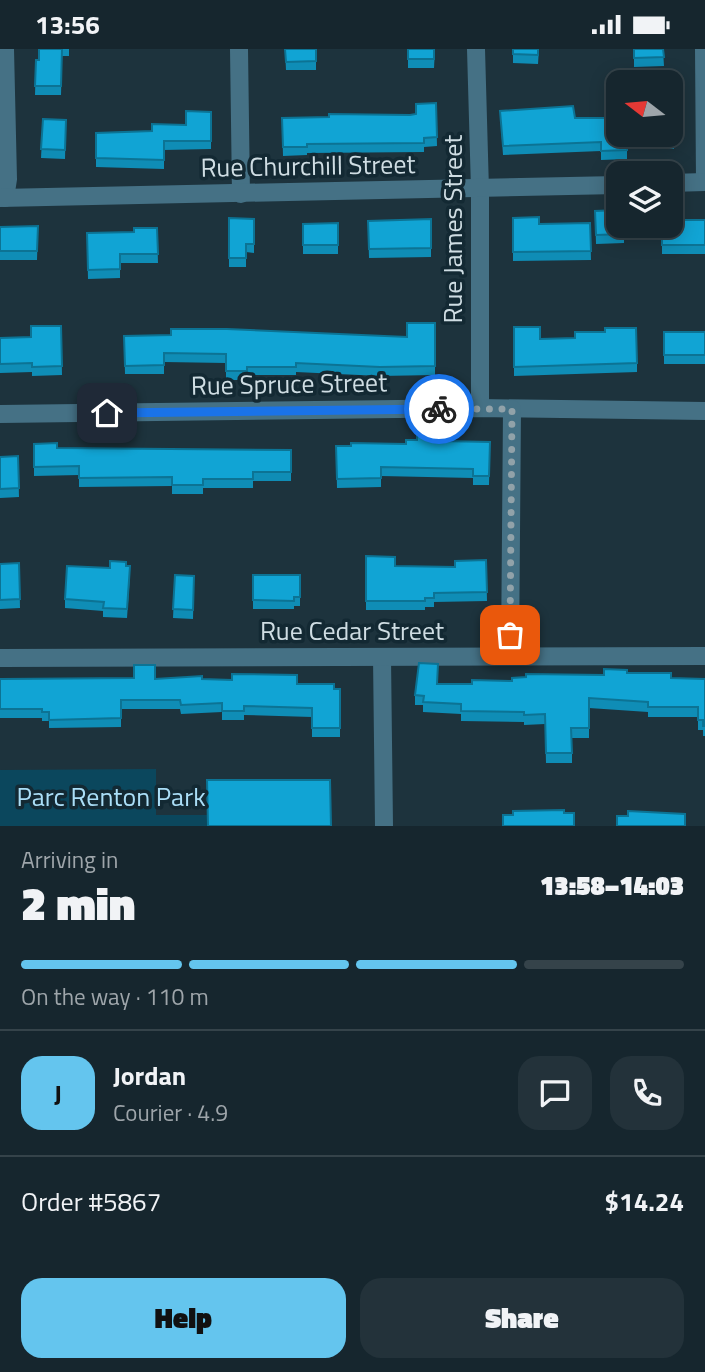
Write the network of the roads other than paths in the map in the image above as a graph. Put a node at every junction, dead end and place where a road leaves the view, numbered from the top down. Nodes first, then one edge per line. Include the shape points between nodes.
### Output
1 (5, 49) edge
2 (239, 49) edge
3 (476, 49) edge
4 (704, 49) edge
5 (705, 182) edge
6 (683, 183) edge
7 (606, 185) edge
8 (480, 190) junction
9 (241, 194) junction
10 (3, 198) edge
11 (480, 408) junction
12 (512, 409) junction
13 (705, 411) edge
14 (0, 414) edge
15 (510, 656) junction
16 (705, 656) edge
17 (382, 657) junction
18 (0, 658) edge
19 (384, 826) edge

1 - 10 street via 8,179
2 - 9 street
3 - 8 street, Rue James Street
4 - 5 street
5 - 6 street
7 - 8 street, Rue Churchill Street
8 - 9 street, Rue Churchill Street
8 - 11 street, Rue James Street
9 - 10 street, Rue Churchill Street
11 - 12 street, Rue Spruce Street
11 - 14 street, Rue Spruce Street
12 - 13 street, Rue Spruce Street
12 - 15 street
15 - 16 street, Rue Cedar Street
15 - 17 street, Rue Cedar Street
17 - 18 street, Rue Cedar Street
17 - 19 street

